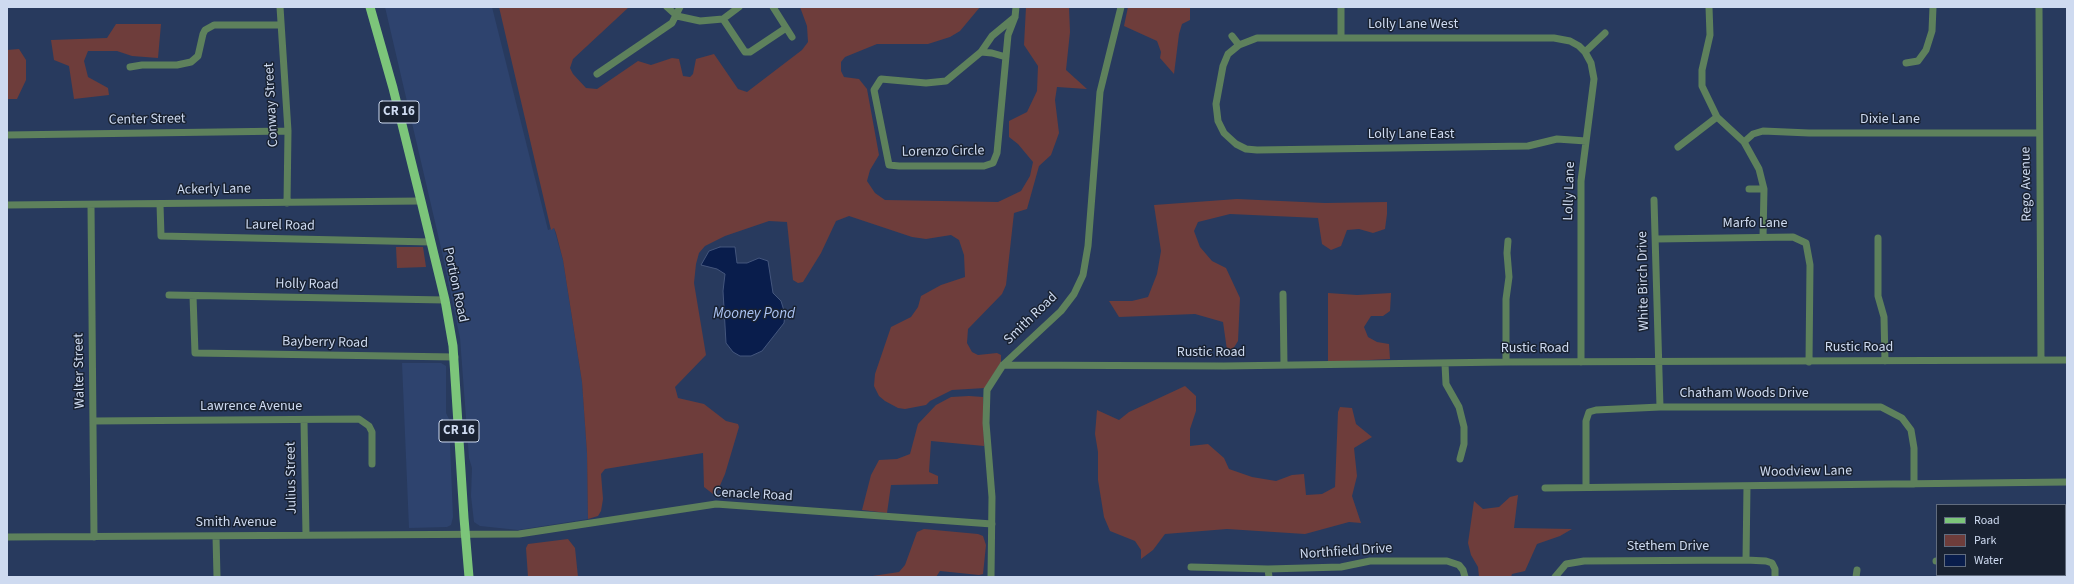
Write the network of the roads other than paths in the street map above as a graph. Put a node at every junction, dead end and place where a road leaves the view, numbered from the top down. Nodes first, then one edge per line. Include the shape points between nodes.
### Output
1 (280, 7) edge
2 (370, 7) edge
3 (667, 7) edge
4 (680, 7) edge
5 (739, 7) edge
6 (773, 7) edge
7 (1016, 7) edge
8 (1121, 7) edge
9 (1341, 7) edge
10 (1709, 7) edge
11 (1933, 7) edge
12 (2039, 7) edge
13 (677, 16) junction
14 (1015, 17) junction
15 (723, 19) junction
16 (281, 25) junction
17 (786, 28) junction
18 (1605, 33) dead end
19 (1232, 36) dead end
20 (792, 37) dead end
21 (1341, 38) junction
22 (1239, 45) junction
23 (981, 52) junction
24 (1585, 52) junction
25 (1006, 57) junction
26 (1906, 63) dead end
27 (130, 67) dead end
28 (597, 74) dead end
29 (1717, 117) junction
30 (288, 131) junction
31 (2040, 133) junction
32 (7, 135) edge
33 (1586, 141) junction
34 (1744, 142) junction
35 (1678, 148) dead end
36 (1764, 189) junction
37 (1749, 190) dead end
38 (1654, 200) dead end
39 (421, 201) junction
40 (287, 203) junction
41 (160, 204) junction
42 (7, 205) edge
43 (91, 205) junction
44 (1763, 238) junction
45 (1878, 238) dead end
46 (1656, 239) junction
47 (431, 242) junction
48 (1508, 242) dead end
49 (1283, 294) dead end
50 (169, 295) dead end
51 (193, 296) junction
52 (445, 300) junction
53 (455, 357) junction
54 (2041, 360) junction
55 (2067, 360) edge
56 (1658, 361) junction
57 (1885, 361) junction
58 (1506, 362) junction
59 (1581, 362) junction
60 (1809, 362) junction
61 (1445, 364) junction
62 (1003, 365) junction
63 (1284, 366) junction
64 (1660, 407) junction
65 (304, 420) junction
66 (93, 421) junction
67 (1460, 460) dead end
68 (372, 464) dead end
69 (2067, 482) edge
70 (1914, 484) junction
71 (1586, 486) junction
72 (1746, 486) junction
73 (1545, 488) dead end
74 (992, 524) junction
75 (306, 535) junction
76 (466, 535) junction
77 (216, 536) junction
78 (94, 537) junction
79 (7, 538) edge
80 (1746, 560) junction
81 (1191, 567) dead end
82 (1268, 569) junction
83 (217, 577) edge
84 (469, 577) edge
85 (991, 577) edge
86 (1269, 577) edge
87 (1466, 577) edge
88 (1555, 577) edge
89 (1775, 577) edge

1 - 16 street, Conway Street
2 - 39 main road, Portion Road / CR 16
3 - 13 street
4 - 13 street
5 - 15 street
6 - 17 street
7 - 14 street, Lorenzo Circle
8 - 62 street, Smith Road via 1100,92 1088,246 1083,275 1074,294 1061,311
9 - 21 street
10 - 29 street via 1710,35 1701,81
11 - 26 street via 1932,31 1926,50 1918,61
12 - 31 street, Rego Avenue
13 - 15 street via 697,21
13 - 28 street via 672,23
14 - 23 street, Lorenzo Circle via 992,36
14 - 25 street, Lorenzo Circle via 1008,35
15 - 17 street via 745,52 750,52
16 - 27 street via 214,25 202,34 198,56 192,62
16 - 30 street, Conway Street
17 - 20 street
18 - 24 street
19 - 22 street
21 - 22 street, Lolly Lane West via 1257,38
21 - 24 street, Lolly Lane West via 1554,38 1570,41
22 - 33 street, Lolly Lane East via 1226,58 1216,104 1216,116 1221,130 1236,144 1246,148 1451,148 1528,146 1557,139
23 - 25 street
23 - 25 street, Lorenzo Circle via 946,81 926,83 880,79 874,90 889,165 984,166 993,163 997,153
24 - 33 street, Lolly Lane via 1593,68 1594,79
29 - 34 street
29 - 35 street
30 - 32 street, Center Street
30 - 40 street, Conway Street
31 - 34 street, Dixie Lane via 1810,133 1763,130
31 - 54 street, Rego Avenue
33 - 59 street, Lolly Lane via 1581,181
34 - 36 street via 1759,169
36 - 37 street
36 - 44 street
38 - 46 street, White Birch Drive
39 - 40 street, Ackerly Lane
39 - 47 main road, Portion Road / CR 16
40 - 41 street, Ackerly Lane
41 - 43 street, Ackerly Lane
41 - 47 street, Laurel Road via 161,236
42 - 43 street, Ackerly Lane
43 - 66 street, Walter Street
44 - 46 street, Marfo Lane
44 - 60 street, Marfo Lane via 1793,237 1806,243 1810,264
45 - 57 street via 1878,296 1884,317
46 - 56 street, White Birch Drive
47 - 52 main road, Portion Road / CR 16
48 - 58 street via 1510,277 1506,299
49 - 63 street
50 - 51 street, Holly Road
51 - 52 street, Holly Road
51 - 53 street, Bayberry Road via 195,353
52 - 53 main road, Portion Road / CR 16
53 - 76 main road, Portion Road / CR 16
54 - 55 street, Rustic Road
54 - 57 street, Rustic Road
56 - 59 street, Rustic Road
56 - 60 street, Rustic Road
56 - 64 street, White Birch Drive
57 - 60 street, Rustic Road
58 - 59 street, Rustic Road
58 - 61 street, Rustic Road
61 - 63 street, Rustic Road
61 - 67 street via 1446,384 1459,408 1464,427 1464,444
62 - 63 street, Rustic Road
62 - 74 street, Smith Road via 987,390 986,423 992,489
64 - 70 street, Chatham Woods Drive via 1881,407 1902,418 1911,430 1914,443
64 - 71 street, Chatham Woods Drive via 1588,412
65 - 66 street, Lawrence Avenue
65 - 68 street, Lawrence Avenue via 351,419 365,422 373,437
65 - 75 street, Julius Street
66 - 78 street, Walter Street
69 - 70 street, Woodview Lane
70 - 72 street, Woodview Lane
71 - 72 street, Woodview Lane
71 - 73 street, Woodview Lane
72 - 80 street
74 - 76 street, Cenacle Road via 716,504 518,534
74 - 85 street, Smith Road
75 - 76 street, Smith Avenue
75 - 77 street, Smith Avenue
76 - 84 main road, Portion Road / CR 16
77 - 78 street, Smith Avenue
77 - 83 street
78 - 79 street, Smith Avenue
80 - 88 street, Stethem Drive via 1584,561 1566,564
80 - 89 street, Stethem Drive via 1772,563
81 - 82 street, Northfield Drive
82 - 86 street
82 - 87 street, Northfield Drive via 1341,567 1370,561 1447,561 1459,565

